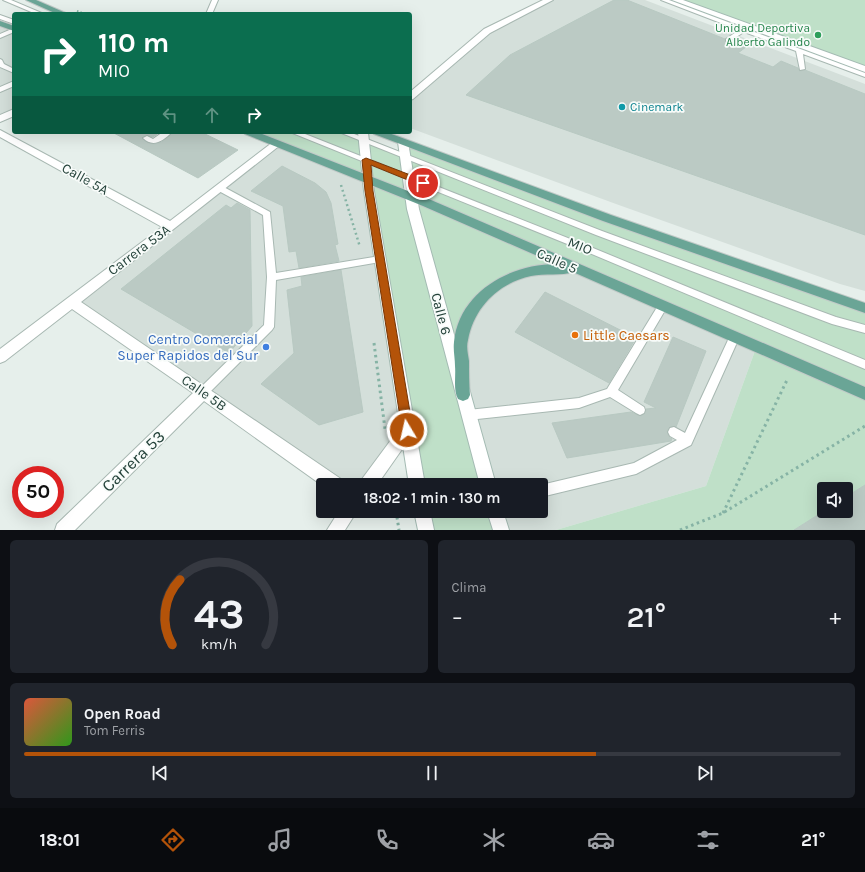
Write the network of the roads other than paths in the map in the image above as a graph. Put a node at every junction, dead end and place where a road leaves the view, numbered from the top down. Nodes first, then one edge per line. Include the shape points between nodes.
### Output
1 (6, 0) edge
2 (30, 0) edge
3 (215, 0) edge
4 (549, 0) edge
5 (664, 0) edge
6 (676, 0) edge
7 (36, 12) edge
8 (59, 12) edge
9 (210, 12) edge
10 (0, 17) edge
11 (12, 21) edge
12 (0, 23) edge
13 (12, 28) edge
14 (12, 30) edge
15 (743, 30) junction
16 (0, 36) edge
17 (728, 40) dead end
18 (799, 51) junction
19 (0, 61) edge
20 (802, 69) dead end
21 (865, 69) edge
22 (12, 70) edge
23 (865, 75) edge
24 (12, 84) edge
25 (0, 90) edge
26 (412, 95) edge
27 (12, 113) edge
28 (0, 119) edge
29 (0, 133) edge
30 (165, 134) edge
31 (253, 134) edge
32 (299, 134) edge
33 (353, 134) edge
34 (382, 134) edge
35 (363, 136) edge
36 (146, 138) dead end
37 (403, 142) junction
38 (276, 144) junction
39 (404, 156) junction
40 (366, 160) junction
41 (407, 176) junction
42 (368, 180) junction
43 (220, 188) junction
44 (411, 197) junction
45 (170, 226) junction
46 (380, 258) junction
47 (578, 270) junction
48 (272, 277) junction
49 (71, 302) junction
50 (662, 307) junction
51 (865, 308) edge
52 (865, 329) edge
53 (734, 338) junction
54 (0, 357) edge
55 (865, 365) edge
56 (203, 392) junction
57 (611, 392) junction
58 (865, 394) edge
59 (462, 395) junction
60 (640, 410) dead end
61 (468, 415) junction
62 (407, 430) junction
63 (674, 432) dead end
64 (687, 441) junction
65 (325, 478) edge
66 (373, 478) edge
67 (416, 478) edge
68 (486, 478) edge
69 (548, 488) edge
70 (344, 518) edge
71 (423, 518) edge
72 (497, 518) edge
73 (62, 530) edge
74 (335, 530) edge
75 (426, 530) edge
76 (501, 530) edge

1 - 7 lane
2 - 8 main road
3 - 9 lane
4 - 26 street via 487,31
5 - 15 lane
6 - 21 street
10 - 11 lane
12 - 13 main road
14 - 16 lane
15 - 17 lane
15 - 18 lane
18 - 20 lane
18 - 23 lane
19 - 22 lane via 1,65
24 - 25 lane
27 - 28 street
29 - 45 street, Calle 5A
30 - 36 lane via 153,142
31 - 38 main road, Calle 5
32 - 40 lane, MIO
33 - 35 lane, MIO
34 - 37 main road
35 - 39 lane, MIO
35 - 40 street
37 - 39 street, Calle 6
37 - 51 main road via 607,218
38 - 42 main road, Calle 5
38 - 43 street, Carrera 53A
39 - 41 street, Calle 6
39 - 52 lane, MIO via 835,321
40 - 41 lane, MIO
40 - 42 street
41 - 44 street, Calle 6
41 - 55 lane, MIO
42 - 44 main road, Calle 5
42 - 46 street
43 - 45 street, Carrera 53A
43 - 48 lane via 267,214
44 - 47 main road, Calle 5
44 - 59 street, Calle 6
45 - 49 street, Carrera 53A
46 - 48 lane
46 - 62 street
47 - 50 main road, Calle 5
47 - 59 main road via 555,268 534,270 514,276 493,286 477,302 466,320 461,342
48 - 56 lane via 269,327
49 - 54 street, Carrera 53A
49 - 56 street, Calle 5B
50 - 53 main road, Calle 5
50 - 57 lane
53 - 58 main road, Calle 5
53 - 64 lane
56 - 65 street, Calle 5B
56 - 73 street, Carrera 53
57 - 60 lane
57 - 61 lane via 579,403
59 - 61 street, Calle 6
61 - 68 street, Calle 6
62 - 66 street
62 - 67 street
63 - 64 lane
64 - 69 lane via 636,468
70 - 74 street
71 - 75 street
72 - 76 street

